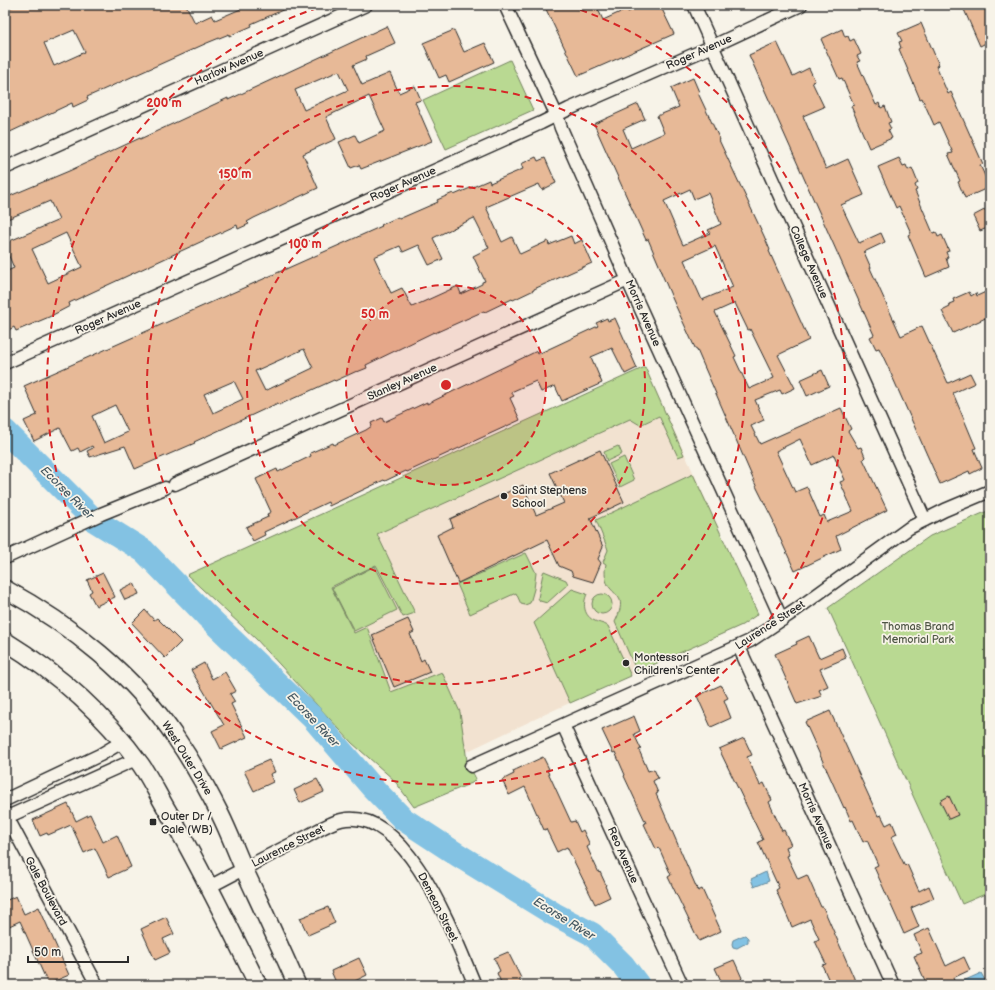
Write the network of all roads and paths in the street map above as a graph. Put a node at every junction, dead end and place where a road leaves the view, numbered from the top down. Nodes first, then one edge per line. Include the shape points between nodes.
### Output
1 (366, 5) edge
2 (506, 5) edge
3 (694, 5) edge
4 (801, 5) edge
5 (713, 46) junction
6 (557, 116) junction
7 (5, 168) edge
8 (628, 280) junction
9 (5, 363) edge
10 (990, 491) edge
11 (925, 520) junction
12 (5, 558) edge
13 (5, 589) edge
14 (782, 620) junction
15 (5, 641) edge
16 (739, 646) junction
17 (563, 725) junction
18 (122, 742) junction
19 (136, 759) junction
20 (471, 766) dead end
21 (5, 800) edge
22 (6, 816) edge
23 (371, 823) joint
24 (244, 868) junction
25 (209, 887) junction
26 (97, 985) edge
27 (258, 985) edge
28 (297, 985) edge
29 (476, 985) edge
30 (682, 985) edge
31 (893, 985) edge

1 - 7 street, Harlow Avenue
2 - 6 street, Morris Avenue
3 - 5 street, College Avenue
4 - 5 street, Roger Avenue
5 - 6 street, Roger Avenue
5 - 11 street, College Avenue
6 - 8 street, Morris Avenue
6 - 9 street, Roger Avenue
8 - 12 street, Stanley Avenue
8 - 14 street, Morris Avenue
10 - 11 street, Laurence Street
11 - 14 street, Laurence Street via 909,528
13 - 24 main road, West Outer Drive via 56,620 85,642 146,699 176,737 200,775
14 - 16 street, Laurence Street
15 - 18 main road via 35,660 66,685 99,715
16 - 17 street, Laurence Street
16 - 31 street, Morris Avenue
17 - 20 street, Laurence Street
17 - 30 street, Reo Avenue
18 - 19 main road
18 - 21 street
19 - 22 street, Gale Boulevard
19 - 25 main road
22 - 26 street, Gale Boulevard
23 - 24 street, Laurence Street via 357,819 339,821
23 - 29 street, Demean Street via 387,832 402,846 423,874
24 - 25 street, Laurence Street
24 - 28 main road, West Outer Drive
25 - 27 main road

